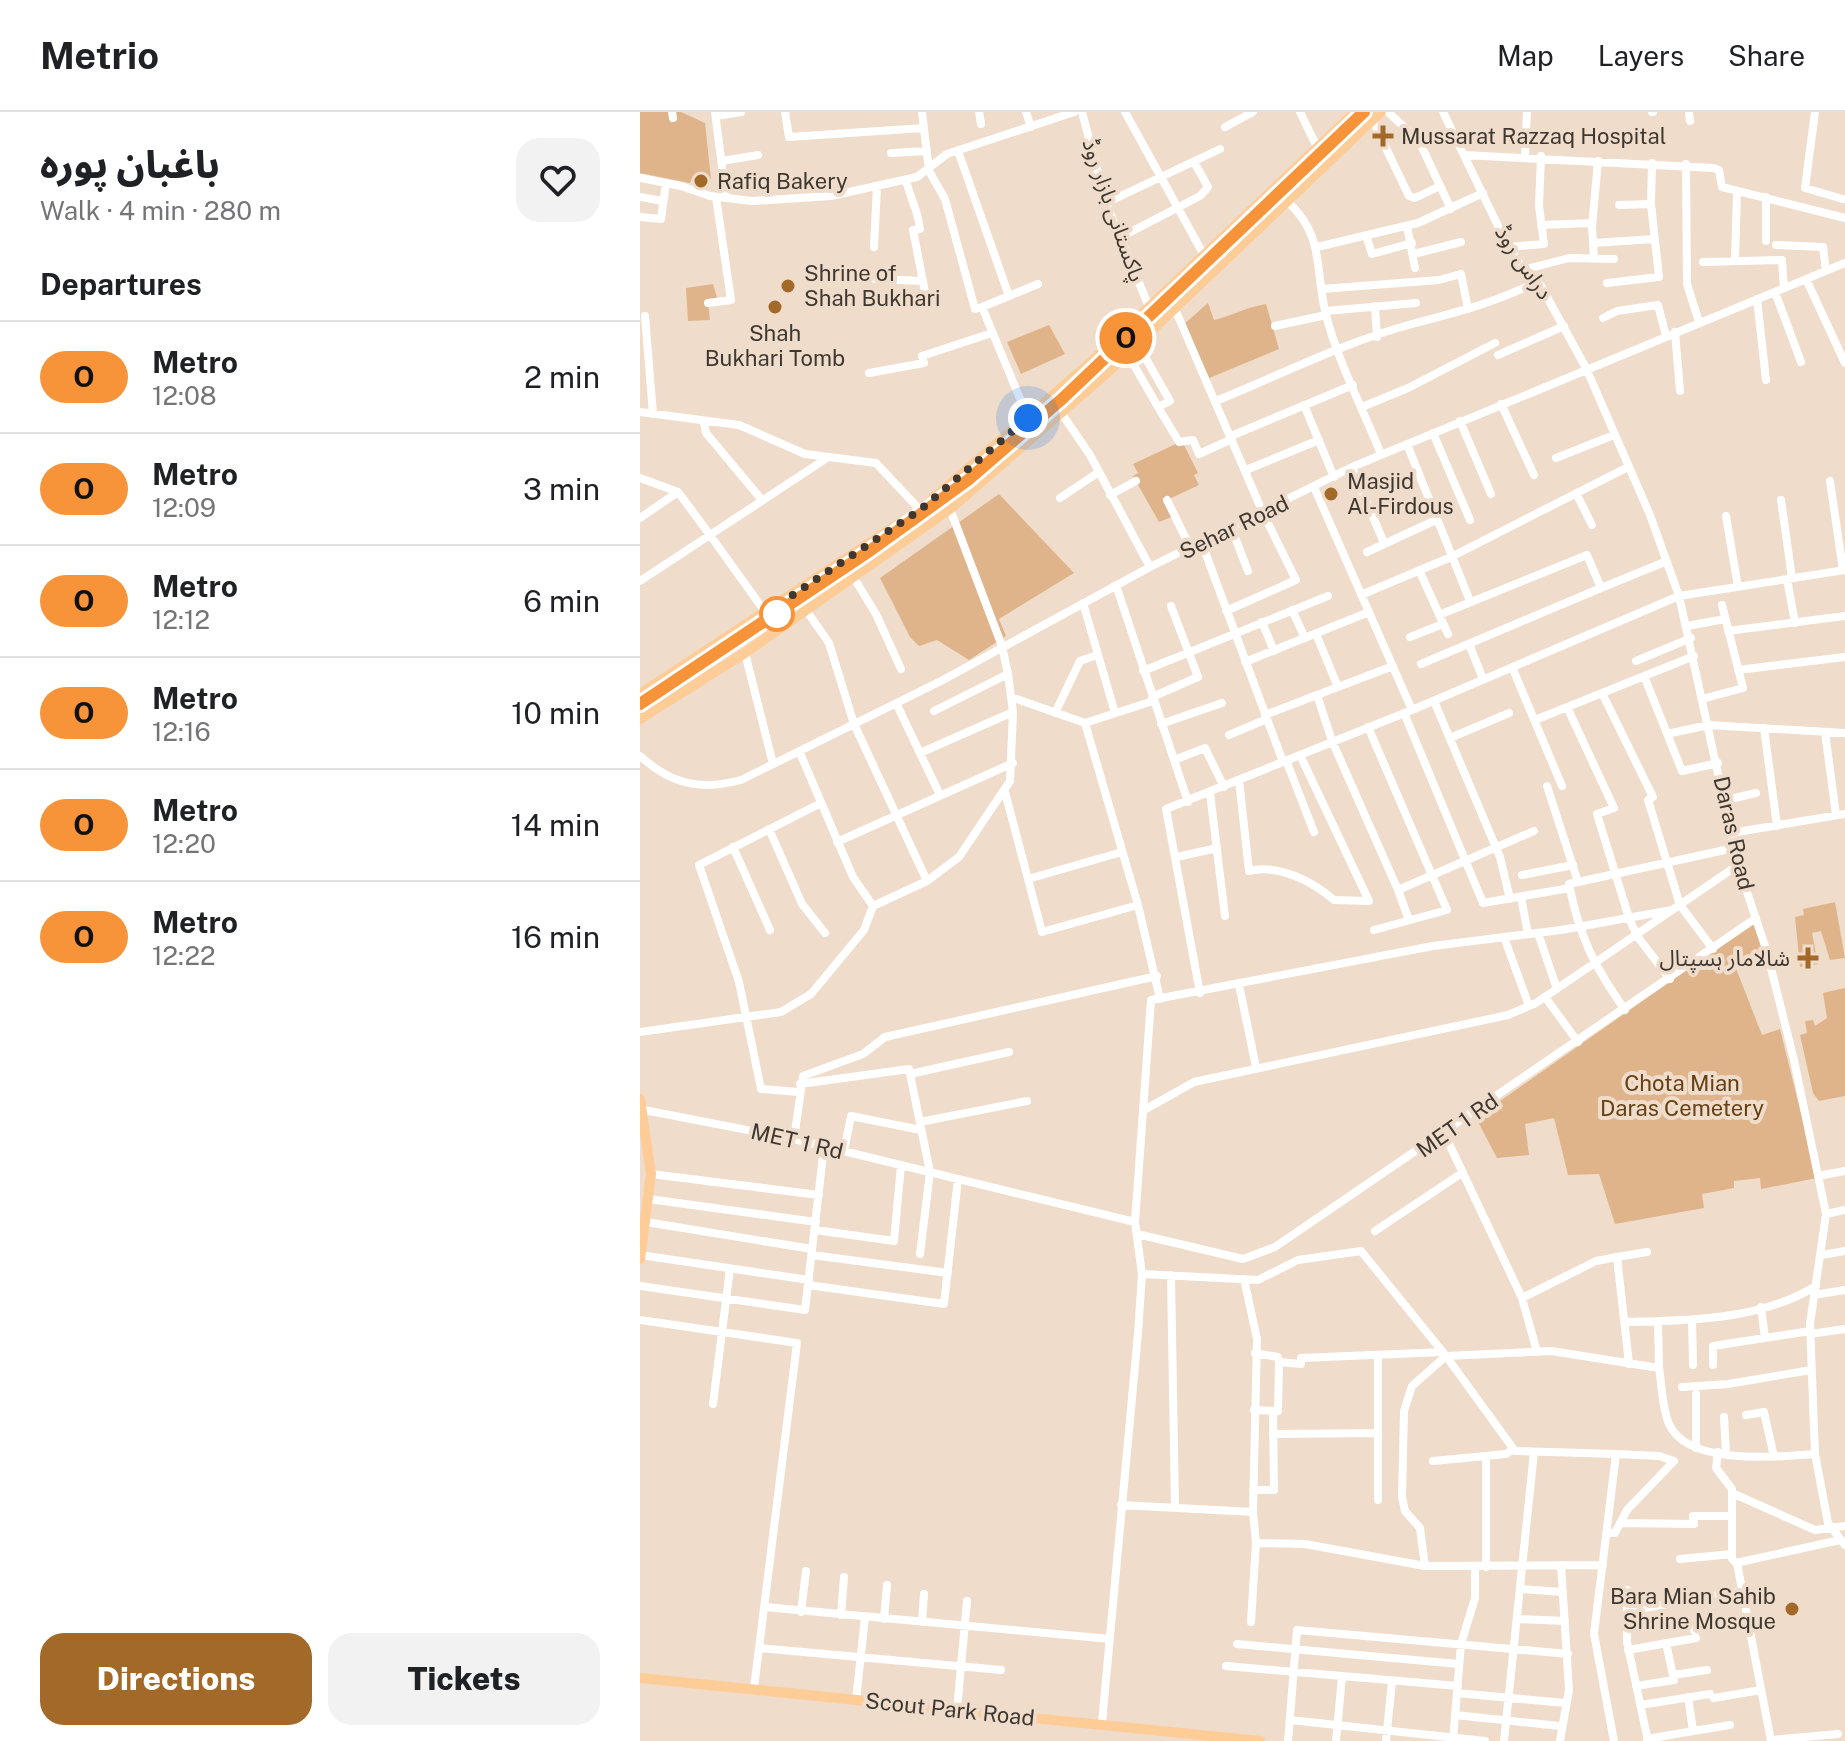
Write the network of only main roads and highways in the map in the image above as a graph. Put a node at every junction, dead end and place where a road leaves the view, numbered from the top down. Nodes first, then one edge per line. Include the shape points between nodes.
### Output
1 (1352, 113) edge
2 (1376, 116) edge
3 (640, 694) edge
4 (640, 719) edge
5 (642, 1105) edge
6 (640, 1257) edge
7 (640, 1678) edge
8 (1158, 1736) edge
9 (1260, 1741) edge

1 - 3 main road via 1205,257 920,510
2 - 4 main road via 1062,414 950,509 745,653
5 - 6 main road via 651,1174
7 - 8 main road, Scout Park Road via 1102,1723
8 - 9 main road, Scout Park Road

